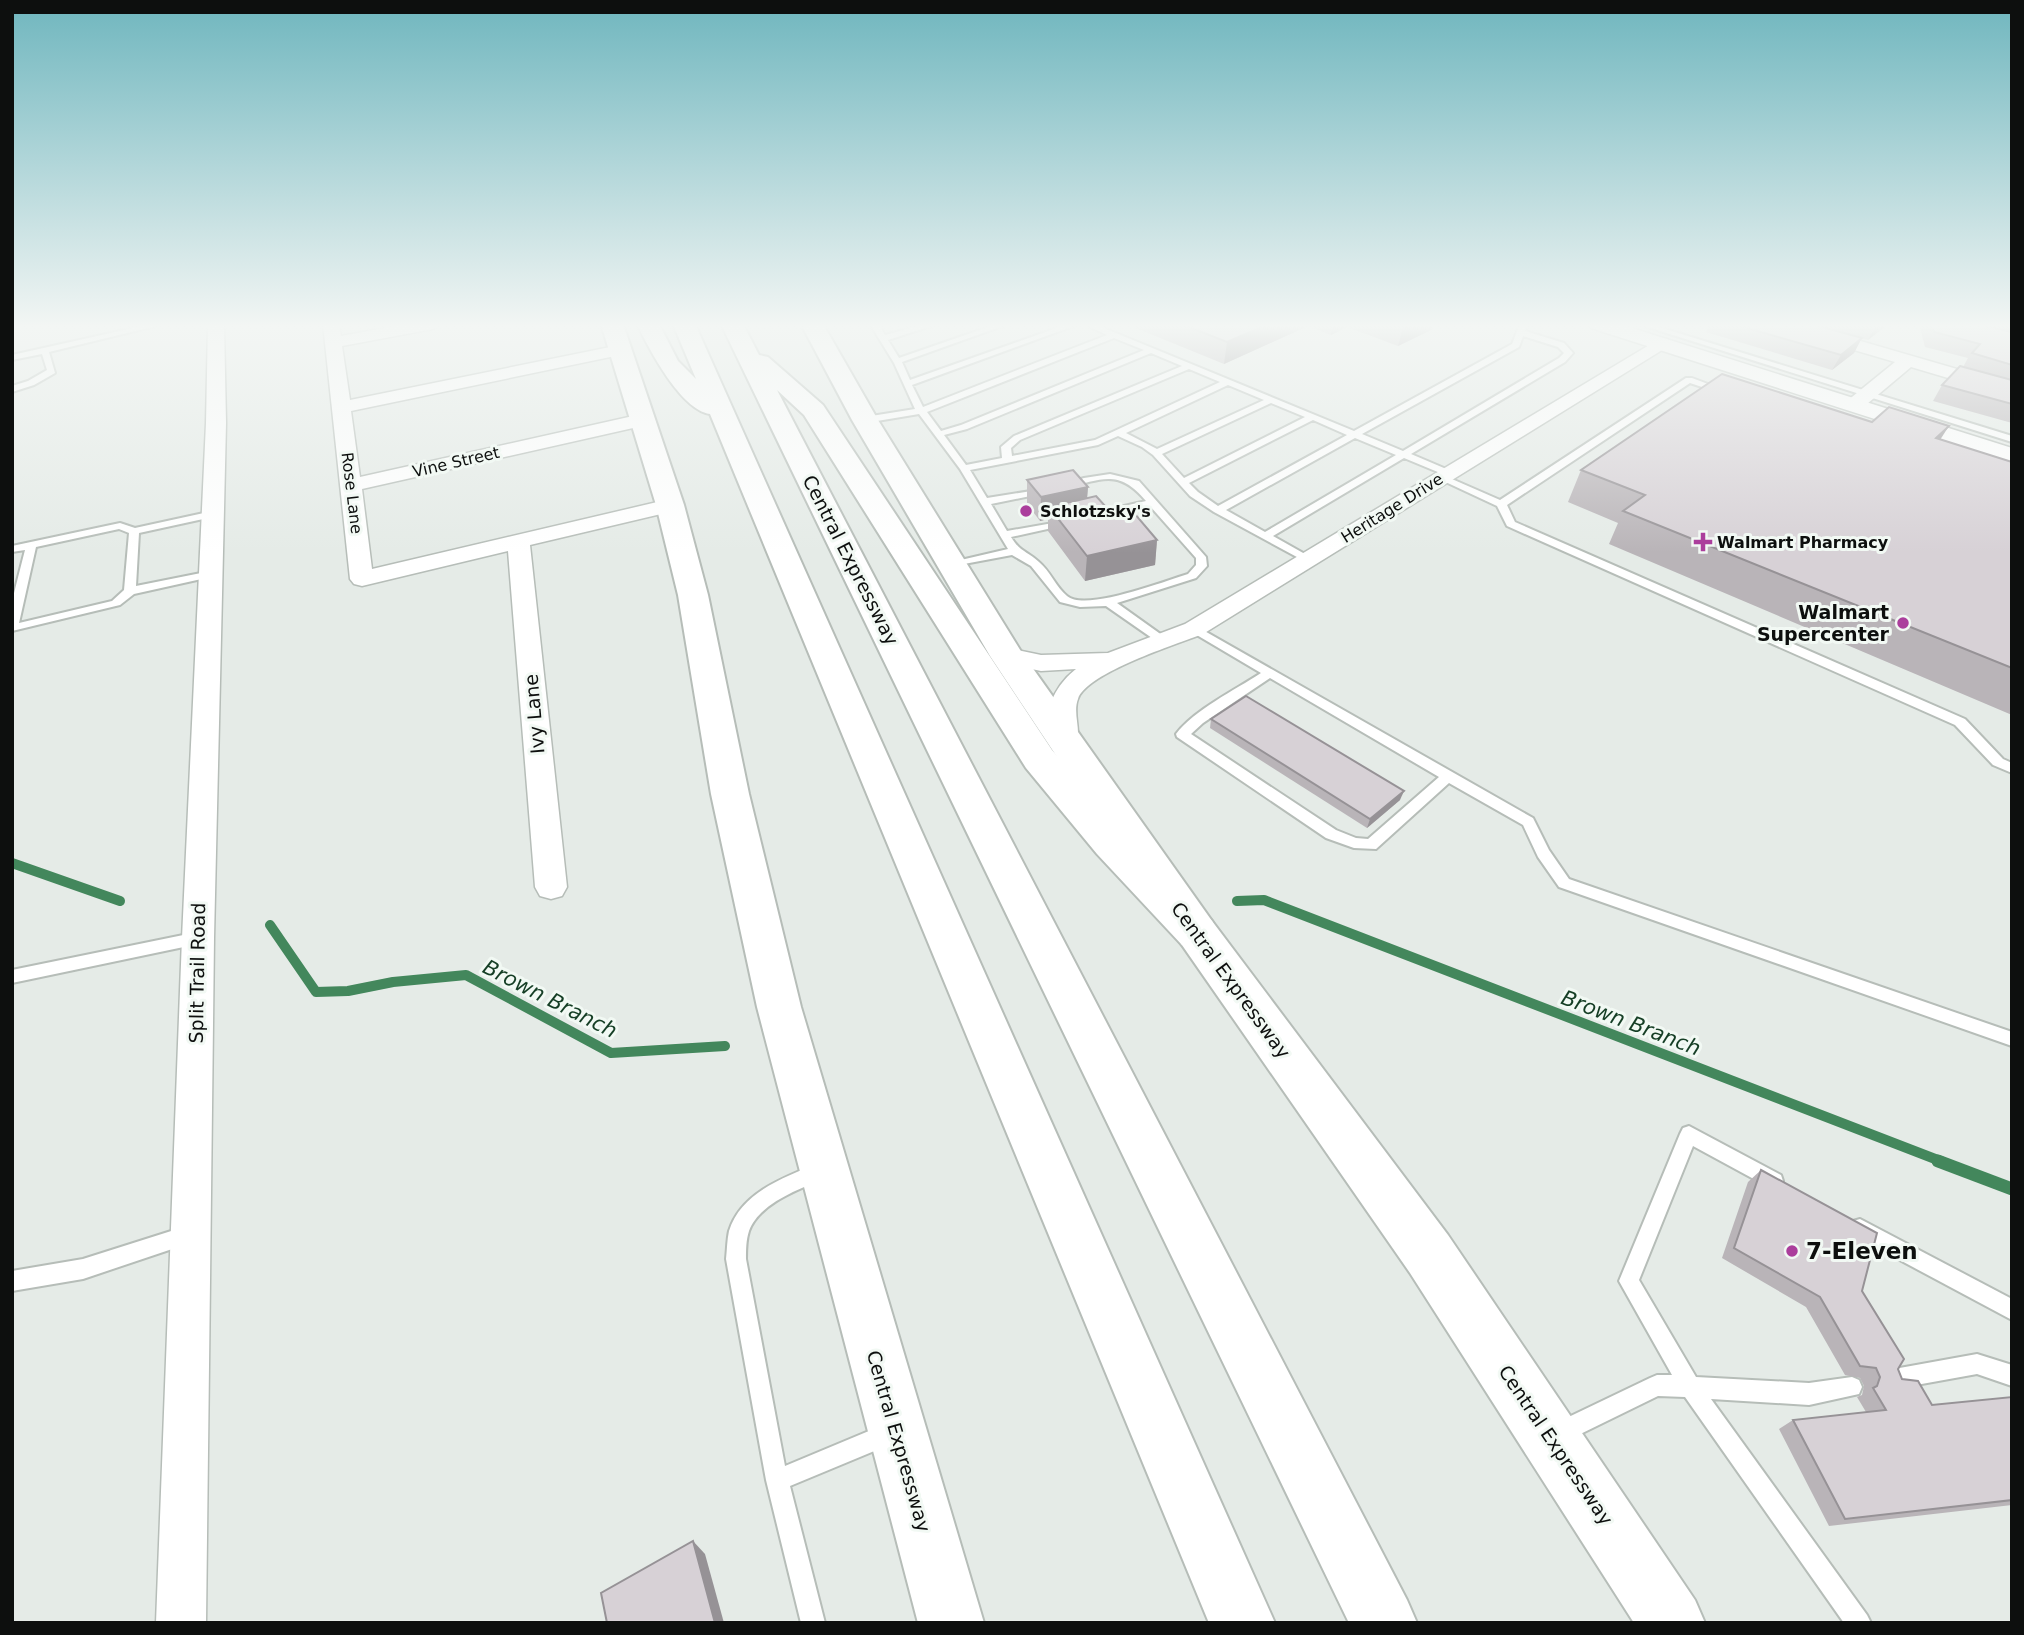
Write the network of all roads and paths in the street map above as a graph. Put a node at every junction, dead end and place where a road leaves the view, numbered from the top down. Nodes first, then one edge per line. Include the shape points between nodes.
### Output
1 (215, 400) edge
2 (340, 400) edge
3 (367, 400) edge
4 (636, 400) edge
5 (703, 400) edge
6 (716, 400) edge
7 (770, 400) edge
8 (804, 400) edge
9 (854, 400) edge
10 (916, 400) edge
11 (949, 400) edge
12 (1028, 400) edge
13 (1107, 400) edge
14 (1188, 400) edge
15 (1271, 400) joint
16 (1417, 400) edge
17 (1495, 400) edge
18 (1567, 400) edge
19 (1658, 400) edge
20 (1861, 400) edge
21 (1862, 400) edge
22 (341, 407) junction
23 (922, 411) junction
24 (1312, 417) junction
25 (642, 420) junction
26 (865, 421) junction
27 (725, 423) junction
28 (1118, 433) junction
29 (939, 434) junction
30 (1355, 435) junction
31 (2012, 439) edge
32 (1156, 453) junction
33 (1404, 455) junction
34 (2012, 456) edge
35 (1007, 459) junction
36 (964, 468) junction
37 (1445, 475) junction
38 (1183, 482) junction
39 (352, 485) junction
40 (985, 502) junction
41 (1153, 502) junction
42 (1501, 504) junction
43 (670, 505) junction
44 (1219, 510) junction
45 (213, 514) junction
46 (1086, 517) edge
47 (1072, 520) edge
48 (134, 531) junction
49 (1005, 535) junction
50 (1266, 536) junction
51 (518, 541) junction
52 (32, 545) junction
53 (12, 549) edge
54 (1014, 551) junction
55 (1308, 559) junction
56 (952, 565) junction
57 (211, 574) junction
58 (130, 591) junction
59 (1108, 602) junction
60 (12, 627) edge
61 (1195, 629) junction
62 (1163, 641) junction
63 (1007, 656) junction
64 (1116, 659) junction
65 (1270, 673) junction
66 (1065, 740) junction
67 (2012, 768) edge
68 (1448, 776) junction
69 (551, 887) dead end
70 (1197, 933) junction
71 (198, 938) junction
72 (12, 977) edge
73 (2012, 1039) edge
74 (823, 1171) junction
75 (1797, 1193) edge
76 (1844, 1219) edge
77 (191, 1233) junction
78 (12, 1281) edge
79 (2012, 1310) edge
80 (2012, 1376) edge
81 (1894, 1379) edge
82 (1690, 1387) junction
83 (1852, 1387) dead end
84 (896, 1431) junction
85 (1551, 1438) junction
86 (777, 1480) junction
87 (181, 1623) edge
88 (813, 1623) edge
89 (951, 1623) edge
90 (1242, 1623) edge
91 (1384, 1623) edge
92 (1672, 1623) edge
93 (1859, 1623) edge

1 - 45 street, Split Trail Road
2 - 22 street, Rose Lane
3 - 22 street
4 - 25 main road, Central Expressway
5 - 27 main road
6 - 27 main road
7 - 91 main road, Central Expressway
8 - 70 main road via 1039,759 1111,844
9 - 26 main road, Central Expressway
10 - 23 lane
11 - 23 lane
12 - 29 lane
13 - 35 lane via 1017,438 1006,447
14 - 28 lane
15 - 24 lane
15 - 32 lane
16 - 30 lane
17 - 33 lane
18 - 37 street, Heritage Drive
19 - 42 lane
20 - 34 street
21 - 31 lane
22 - 39 street, Rose Lane
23 - 26 lane
23 - 29 lane
24 - 30 lane
24 - 38 lane
25 - 39 street, Vine Street
25 - 43 main road, Central Expressway
26 - 56 main road, Central Expressway
27 - 90 main road
28 - 32 lane
28 - 35 lane via 1098,442
29 - 36 lane
30 - 33 lane
30 - 44 lane
32 - 38 lane
33 - 37 lane
33 - 50 lane
35 - 36 lane
36 - 40 lane
37 - 42 lane
37 - 55 street, Heritage Drive
38 - 44 lane
39 - 51 street, Rose Lane via 362,579
40 - 41 lane via 1119,476 1136,483
40 - 49 lane
41 - 46 lane
41 - 59 lane via 1201,557 1202,566 1192,576
42 - 67 lane via 1511,524 1960,722 1998,762
43 - 51 street
43 - 74 main road, Central Expressway via 693,595 754,907
44 - 50 lane
45 - 48 lane
45 - 57 street, Split Trail Road
47 - 49 lane
48 - 52 lane via 120,526
48 - 58 lane
49 - 54 lane
50 - 55 lane
51 - 69 street, Ivy Lane
52 - 53 lane
52 - 60 lane
54 - 56 lane
54 - 59 lane via 1035,564 1064,600
55 - 61 street, Heritage Drive
56 - 63 main road, Central Expressway
57 - 58 lane
57 - 71 street, Split Trail Road
58 - 60 lane via 116,603
59 - 62 lane
61 - 62 street, Heritage Drive
61 - 65 lane
62 - 64 street, Heritage Drive
63 - 64 street, Heritage Drive via 1066,664
63 - 66 main road, Central Expressway
64 - 66 street, Heritage Drive via 1074,684 1065,695
65 - 68 lane
65 - 68 lane via 1182,734 1331,834 1371,845
66 - 70 main road, Central Expressway
68 - 73 lane via 1528,822 1564,883
70 - 85 main road, Central Expressway via 1429,1254
71 - 72 lane
71 - 77 street, Split Trail Road
74 - 84 main road, Central Expressway
74 - 86 lane via 778,1190 758,1205 740,1230 736,1259
75 - 82 lane via 1689,1134 1629,1281
76 - 79 lane
77 - 78 lane via 83,1269
77 - 87 street, Split Trail Road
80 - 81 lane via 1977,1364
82 - 83 lane via 1809,1394
82 - 85 lane via 1657,1385
82 - 93 lane
84 - 86 lane
84 - 89 main road, Central Expressway
85 - 92 main road, Central Expressway
86 - 88 lane

